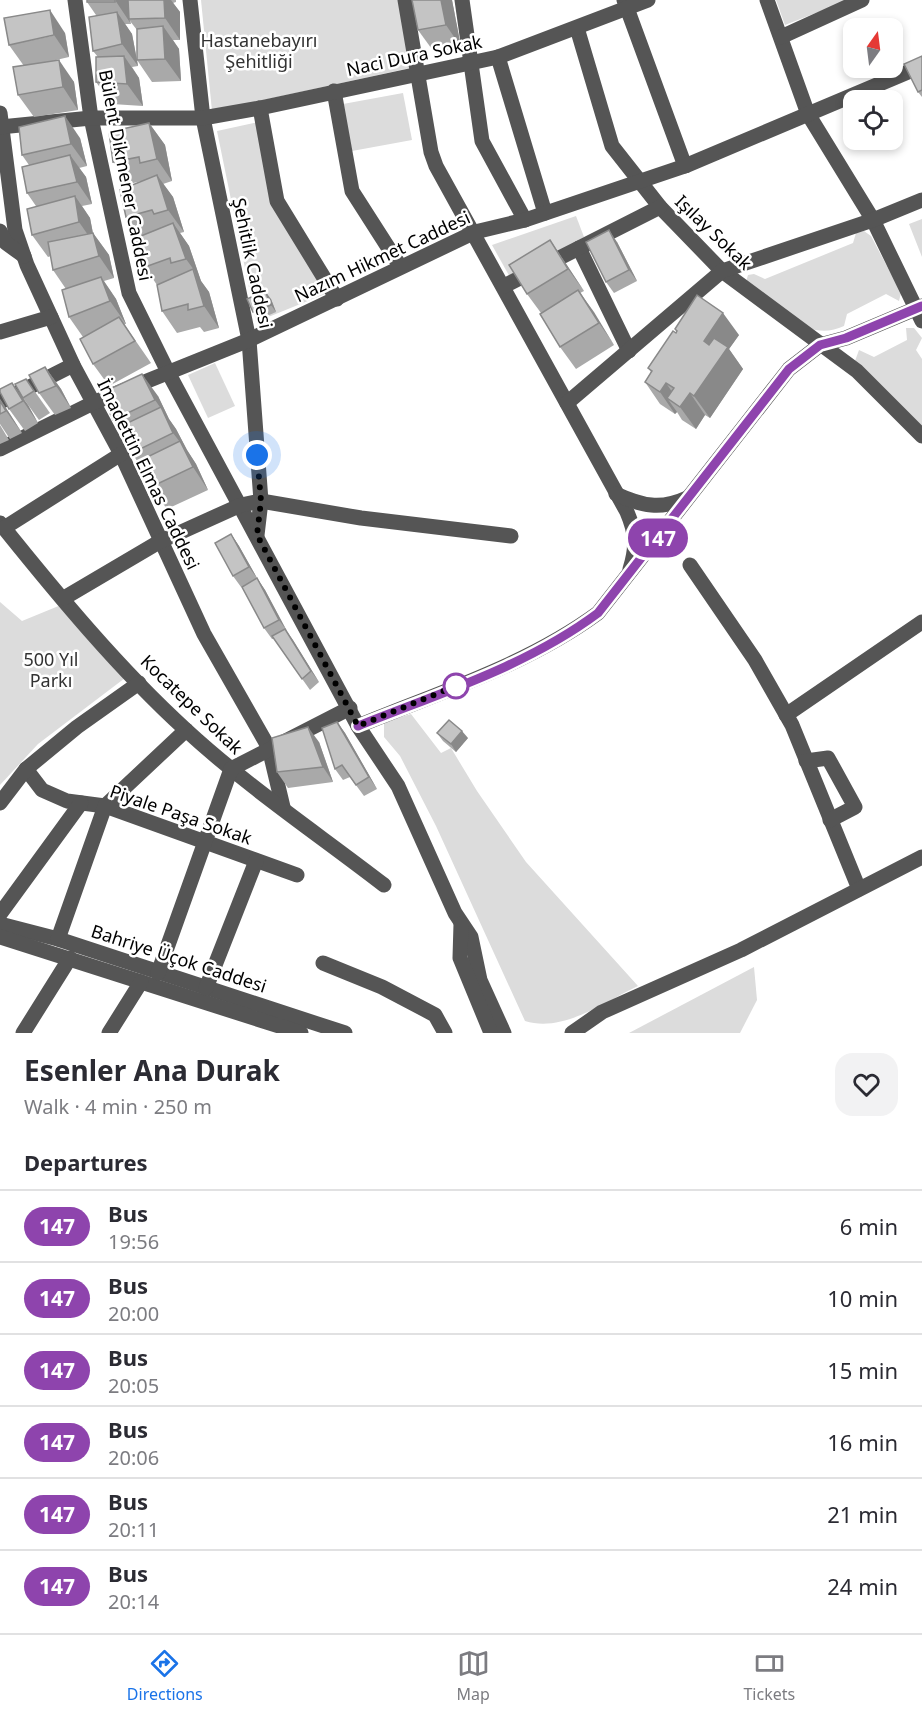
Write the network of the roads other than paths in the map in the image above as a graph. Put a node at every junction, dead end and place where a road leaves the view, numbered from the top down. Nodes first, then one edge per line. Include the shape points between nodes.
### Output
1 (75, 0) edge
2 (189, 0) edge
3 (405, 0) edge
4 (462, 0) edge
5 (648, 0) edge
6 (767, 0) edge
7 (862, 0) edge
8 (625, 4) edge
9 (577, 28) junction
10 (781, 37) junction
11 (498, 57) junction
12 (471, 64) junction
13 (922, 66) edge
14 (417, 76) junction
15 (334, 91) junction
16 (260, 108) junction
17 (808, 114) junction
18 (91, 118) junction
19 (203, 118) junction
20 (1, 122) edge
21 (685, 166) junction
22 (640, 182) junction
23 (922, 200) edge
24 (660, 207) junction
25 (545, 213) junction
26 (525, 220) junction
27 (873, 220) junction
28 (0, 231) edge
29 (475, 232) junction
30 (579, 248) junction
31 (24, 256) junction
32 (400, 266) junction
33 (722, 271) junction
34 (504, 286) junction
35 (337, 298) junction
36 (920, 313) edge
37 (51, 317) junction
38 (0, 332) edge
39 (249, 340) junction
40 (820, 345) junction
41 (629, 351) junction
42 (73, 365) junction
43 (169, 374) junction
44 (0, 402) edge
45 (95, 402) junction
46 (567, 403) junction
47 (922, 436) edge
48 (0, 449) edge
49 (121, 454) junction
50 (616, 494) junction
51 (690, 496) junction
52 (261, 501) junction
53 (241, 505) junction
54 (2, 526) edge
55 (257, 535) junction
56 (511, 536) dead end
57 (159, 542) junction
58 (690, 565) dead end
59 (628, 576) junction
60 (64, 598) junction
61 (922, 622) edge
62 (139, 683) junction
63 (350, 708) junction
64 (786, 715) junction
65 (358, 726) junction
66 (186, 730) junction
67 (269, 747) junction
68 (806, 761) junction
69 (26, 769) junction
70 (231, 769) junction
71 (0, 803) edge
72 (81, 803) junction
73 (105, 806) junction
74 (283, 807) junction
75 (830, 820) junction
76 (205, 843) junction
77 (922, 857) edge
78 (256, 861) junction
79 (297, 875) dead end
80 (384, 885) dead end
81 (859, 889) junction
82 (0, 914) edge
83 (461, 924) junction
84 (0, 935) edge
85 (58, 939) junction
86 (70, 958) junction
87 (323, 963) dead end
88 (158, 974) junction
89 (141, 982) junction
90 (206, 988) junction
91 (650, 992) junction
92 (258, 1020) junction
93 (23, 1033) edge
94 (109, 1033) edge
95 (249, 1033) edge
96 (301, 1033) edge
97 (345, 1033) edge
98 (445, 1033) edge
99 (491, 1033) edge
100 (504, 1033) edge
101 (572, 1033) edge
102 (588, 1033) edge

1 - 18 street, Bülent Dikmener Caddesi
2 - 19 street, Şehitlik Caddesi
3 - 14 street
4 - 12 street
5 - 8 street, Naci Dura Sokak
6 - 10 street
7 - 10 street
8 - 9 street, Naci Dura Sokak
8 - 21 street
9 - 11 street, Naci Dura Sokak
9 - 22 street, Işılay Sokak via 612,146
10 - 17 street
11 - 12 street, Naci Dura Sokak
11 - 25 street
12 - 14 street, Naci Dura Sokak
12 - 26 street via 482,141
13 - 17 street, Nazım Hikmet Caddesi
14 - 15 street, Naci Dura Sokak
14 - 29 street via 431,152
15 - 16 street, Naci Dura Sokak
15 - 32 street via 352,191
16 - 19 street, Naci Dura Sokak
16 - 35 street via 277,201
17 - 21 street, Nazım Hikmet Caddesi
17 - 27 street
18 - 19 street, Naci Dura Sokak
18 - 20 street, Naci Dura Sokak
18 - 43 street, Bülent Dikmener Caddesi via 129,293
19 - 39 street, Şehitlik Caddesi
20 - 31 street, İmadettin Elmas Caddesi via 15,230
21 - 22 street, Nazım Hikmet Caddesi
22 - 24 street, Işılay Sokak
22 - 25 street, Nazım Hikmet Caddesi
23 - 27 street
24 - 30 street
24 - 33 street, Işılay Sokak
25 - 26 street, Nazım Hikmet Caddesi
26 - 29 street, Nazım Hikmet Caddesi
27 - 33 street
27 - 36 street
28 - 31 street via 6,243
29 - 32 street, Nazım Hikmet Caddesi
29 - 34 street
30 - 34 street
30 - 41 street
31 - 37 street, İmadettin Elmas Caddesi
32 - 35 street, Nazım Hikmet Caddesi
33 - 40 street, Işılay Sokak
33 - 41 street
34 - 46 street
35 - 39 street, Nazım Hikmet Caddesi
36 - 40 street
37 - 38 street
37 - 42 street, İmadettin Elmas Caddesi
39 - 43 street, Nazım Hikmet Caddesi
39 - 52 street, Şehitlik Caddesi
40 - 47 street, Işılay Sokak via 857,371
40 - 51 street via 789,369
41 - 46 street
42 - 44 street
42 - 45 street, İmadettin Elmas Caddesi
43 - 45 street, Nazım Hikmet Caddesi
43 - 53 street, Bülent Dikmener Caddesi
45 - 48 street, Nazım Hikmet Caddesi
45 - 49 street, İmadettin Elmas Caddesi
46 - 50 street
49 - 54 street
49 - 57 street, İmadettin Elmas Caddesi
50 - 51 street via 653,507 670,506
50 - 59 street via 635,532 636,551
51 - 59 street
52 - 53 street
52 - 55 street, Şehitlik Caddesi
52 - 56 street
53 - 55 street, Bülent Dikmener Caddesi
53 - 57 street
54 - 60 street, Kocatepe Sokak
55 - 63 street, Bülent Dikmener Caddesi
57 - 60 street
57 - 67 street, İmadettin Elmas Caddesi via 204,634
58 - 64 street via 755,660
59 - 65 street via 598,613 566,637
60 - 62 street, Kocatepe Sokak
61 - 64 street
62 - 66 street, Kocatepe Sokak
62 - 69 street
63 - 65 street, Bülent Dikmener Caddesi
63 - 67 street
64 - 68 street
65 - 83 street, Bülent Dikmener Caddesi via 398,786
66 - 70 street, Kocatepe Sokak
66 - 73 street
67 - 70 street
67 - 74 street, İmadettin Elmas Caddesi
68 - 75 street
68 - 75 street via 828,758 855,807
69 - 71 street
69 - 72 street, Piyale Paşa Sokak via 42,790
70 - 74 street, Kocatepe Sokak
70 - 76 street
72 - 73 street, Piyale Paşa Sokak
72 - 82 street
73 - 76 street, Piyale Paşa Sokak
73 - 85 street
74 - 80 street, Kocatepe Sokak
75 - 81 street
76 - 78 street, Piyale Paşa Sokak
76 - 88 street
77 - 81 street
78 - 79 street, Piyale Paşa Sokak
78 - 90 street
81 - 91 street
83 - 99 street, Bülent Dikmener Caddesi via 460,958
83 - 100 street, Bülent Dikmener Caddesi via 471,938 480,980
84 - 85 street, Bahriye Üçok Caddesi
84 - 86 street, Bahriye Üçok Caddesi
85 - 88 street, Bahriye Üçok Caddesi
86 - 89 street, Bahriye Üçok Caddesi
86 - 93 street
87 - 98 street via 382,987 435,1015
88 - 90 street, Bahriye Üçok Caddesi
89 - 92 street, Bahriye Üçok Caddesi
89 - 94 street
90 - 97 street, Bahriye Üçok Caddesi
91 - 101 street via 602,1012
91 - 102 street
92 - 95 street
92 - 96 street, Bahriye Üçok Caddesi

